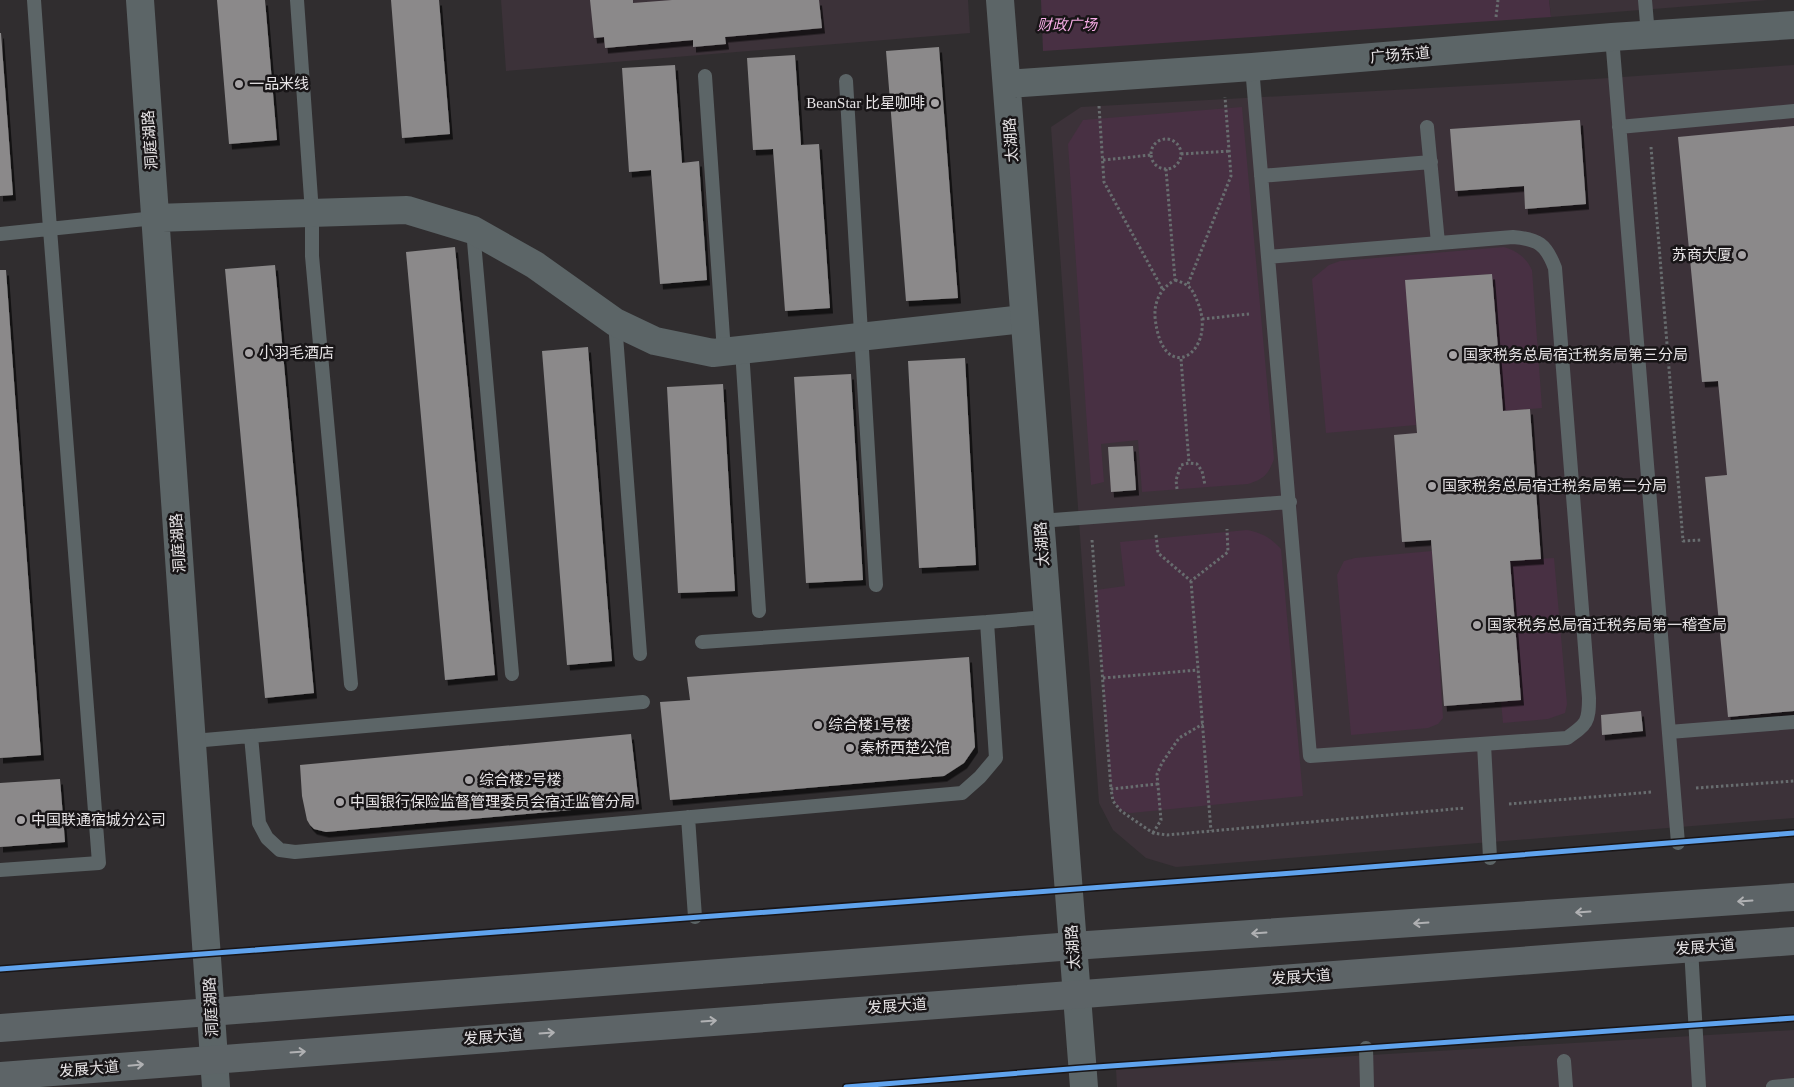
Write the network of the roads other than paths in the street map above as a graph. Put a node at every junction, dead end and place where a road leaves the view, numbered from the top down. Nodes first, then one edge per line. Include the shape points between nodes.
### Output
1 (34, 0) edge
2 (140, 0) edge
3 (297, 0) edge
4 (1000, 0) edge
5 (1645, 0) edge
6 (1794, 25) edge
7 (1648, 35) junction
8 (1612, 37) junction
9 (1252, 67) junction
10 (705, 76) dead end
11 (846, 81) dead end
12 (1007, 84) junction
13 (1794, 110) edge
14 (1427, 127) dead end
15 (1619, 127) junction
16 (1431, 162) junction
17 (1261, 176) junction
18 (312, 213) junction
19 (155, 218) junction
20 (50, 229) junction
21 (473, 230) junction
22 (0, 234) edge
23 (1438, 243) junction
24 (1268, 257) junction
25 (1024, 319) junction
26 (615, 322) junction
27 (862, 337) junction
28 (733, 351) junction
29 (1290, 502) junction
30 (1040, 521) junction
31 (876, 585) dead end
32 (759, 611) dead end
33 (1047, 617) junction
34 (987, 622) junction
35 (702, 642) dead end
36 (640, 654) dead end
37 (512, 674) dead end
38 (351, 684) dead end
39 (643, 702) dead end
40 (1794, 722) edge
41 (1668, 732) junction
42 (251, 736) junction
43 (193, 742) junction
44 (1484, 744) junction
45 (688, 818) junction
46 (1678, 843) dead end
47 (1490, 858) dead end
48 (0, 870) edge
49 (1794, 898) edge
50 (695, 917) dead end
51 (1794, 941) edge
52 (1073, 946) junction
53 (1691, 948) junction
54 (1076, 993) junction
55 (211, 1010) junction
56 (0, 1028) edge
57 (1366, 1048) dead end
58 (214, 1058) junction
59 (1564, 1061) dead end
60 (0, 1076) edge
61 (1794, 1085) edge
62 (216, 1087) edge
63 (1084, 1087) edge
64 (1368, 1087) edge
65 (1566, 1087) edge
66 (1699, 1087) edge
67 (1773, 1087) edge

1 - 20 lane
2 - 19 street, 洞庭湖路
3 - 18 lane
4 - 12 street, 太湖路
5 - 7 lane
6 - 7 street, 广场东道
7 - 8 street, 广场东道
8 - 9 street, 广场东道
8 - 15 lane
9 - 12 street, 广场东道
9 - 17 lane
10 - 28 lane
11 - 27 lane
12 - 25 street, 太湖路
13 - 15 lane
14 - 16 lane
15 - 41 lane
16 - 17 lane
16 - 23 lane
17 - 24 lane
18 - 19 street
18 - 21 street via 407,210
18 - 38 lane via 312,256
19 - 20 lane
19 - 43 street, 洞庭湖路
20 - 22 lane
20 - 48 lane via 99,862
21 - 26 street via 534,265
21 - 37 lane
23 - 24 lane
23 - 44 lane via 1532,238 1549,253 1555,268 1589,716 1581,728 1567,738
24 - 29 lane
25 - 27 street
25 - 30 street, 太湖路
26 - 28 street via 655,341 713,353
26 - 36 lane
27 - 28 street
27 - 31 lane
28 - 32 lane
29 - 30 lane
29 - 44 lane via 1310,756
30 - 33 street, 太湖路
33 - 34 lane
33 - 52 street, 太湖路
34 - 35 lane
34 - 45 lane via 996,758 962,793
39 - 42 lane
40 - 41 lane
41 - 46 lane
42 - 43 lane
42 - 45 lane via 259,822 267,838 280,850 295,852
43 - 55 street, 洞庭湖路
44 - 47 lane
45 - 50 lane
49 -> 52 main road
51 - 53 main road, 发展大道
52 - 54 street, 太湖路
52 - 55 main road
53 - 54 main road, 发展大道
53 - 66 lane
58 -> 54 main road, 发展大道
54 - 63 street, 太湖路
55 - 56 main road
55 - 58 street, 洞庭湖路
57 - 64 lane
60 -> 58 main road, 发展大道
58 - 62 street, 洞庭湖路
59 - 65 lane
61 - 67 lane

